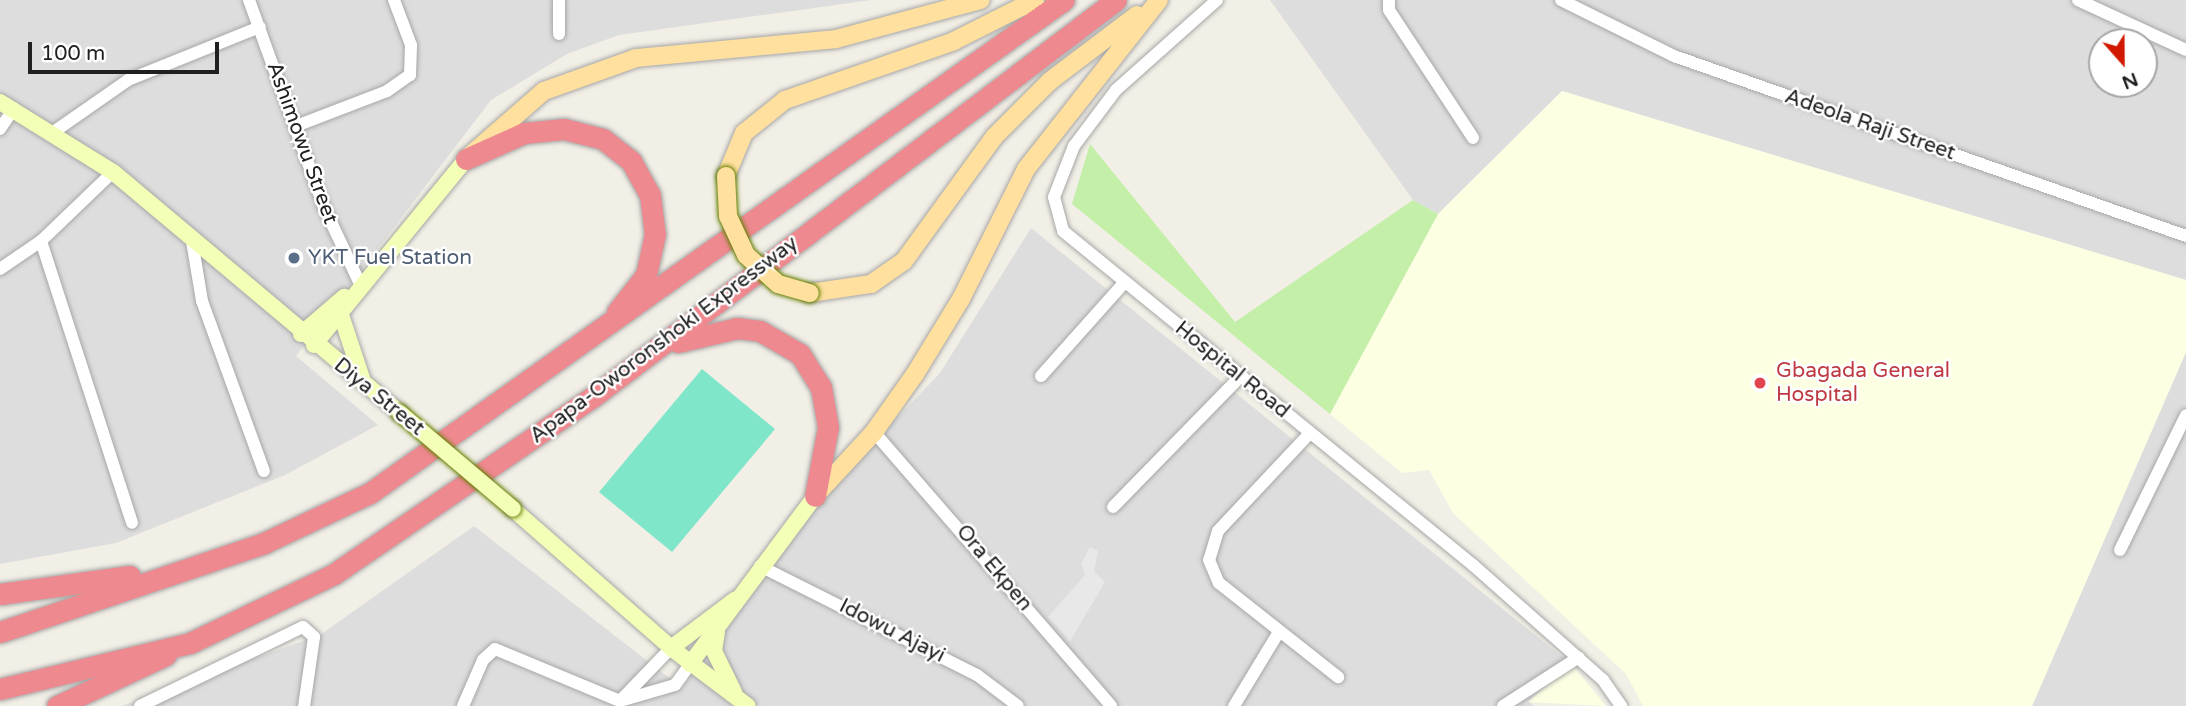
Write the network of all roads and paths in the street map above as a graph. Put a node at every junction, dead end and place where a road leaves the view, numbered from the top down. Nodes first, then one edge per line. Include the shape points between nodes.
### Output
1 (249, 0) edge
2 (394, 0) edge
3 (559, 0) edge
4 (981, 0) edge
5 (1035, 0) edge
6 (1063, 0) edge
7 (1116, 0) edge
8 (1159, 0) edge
9 (1217, 0) edge
10 (1389, 0) edge
11 (1561, 0) edge
12 (2078, 0) edge
13 (260, 27) junction
14 (559, 34) dead end
15 (2186, 50) edge
16 (7, 105) edge
17 (296, 126) junction
18 (0, 129) edge
19 (55, 131) junction
20 (1473, 138) dead end
21 (466, 159) junction
22 (113, 172) junction
23 (2186, 236) edge
24 (40, 241) junction
25 (192, 241) junction
26 (0, 269) edge
27 (1124, 283) junction
28 (357, 287) junction
29 (341, 312) junction
30 (308, 339) junction
31 (555, 367) junction
32 (1041, 376) dead end
33 (1240, 377) junction
34 (365, 383) junction
35 (594, 396) junction
36 (2186, 415) edge
37 (874, 432) junction
38 (1310, 433) junction
39 (264, 471) dead end
40 (815, 496) junction
41 (1114, 507) dead end
42 (132, 523) dead end
43 (2120, 550) dead end
44 (200, 564) junction
45 (760, 566) junction
46 (4, 593) edge
47 (738, 597) junction
48 (717, 631) junction
49 (0, 632) edge
50 (1277, 635) junction
51 (190, 643) junction
52 (671, 648) junction
53 (1578, 657) junction
54 (691, 664) junction
55 (1338, 677) dead end
56 (0, 689) edge
57 (743, 703) edge
58 (619, 704) edge
59 (57, 706) edge
60 (140, 706) edge
61 (304, 706) edge
62 (463, 706) edge
63 (1018, 706) edge
64 (1111, 706) edge
65 (1234, 706) edge
66 (1503, 706) edge
67 (1621, 706) edge

1 - 13 street, Ashimowu Street
2 - 17 street via 411,45 410,75 387,91
3 - 14 street
4 - 21 main road via 836,39 636,58 544,91
5 - 8 main road, bridge via 954,41 785,100 744,133 726,176 728,216 746,255 778,284 810,293 871,284 904,261 994,137 1050,81
6 - 31 highway, Apapa-Oworonshoki Expressway
7 - 35 highway, Apapa-Oworonshoki Expressway
8 - 37 main road via 1026,169 961,299
9 - 27 street, Hospital Road via 1116,90 1074,146 1060,177 1055,211 1063,231
10 - 20 street via 1389,10
11 - 23 street, Adeola Raji Street via 1674,56
12 - 15 street
13 - 17 street, Ashimowu Street
13 - 19 street via 128,80
16 - 18 street
16 - 19 main road, Diya Street
17 - 28 street, Ashimowu Street
19 - 22 main road, Diya Street
21 - 28 main road
21 - 31 highway via 524,133 564,129 603,139 642,175 655,234 646,275 621,308
22 - 24 street
22 - 25 main road, Diya Street
24 - 26 street
24 - 42 street
25 - 30 main road, Diya Street
25 - 39 street via 202,301
27 - 32 street
27 - 33 street, Hospital Road
28 - 29 main road
28 - 30 main road
29 - 30 main road
29 - 34 main road
30 - 34 main road, Diya Street
31 - 44 highway, Apapa-Oworonshoki Expressway via 370,493 321,520
33 - 38 street, Hospital Road
33 - 41 street
34 - 52 main road, Diya Street, bridge
35 - 40 highway via 689,335 760,331 800,354 821,387 828,427
35 - 51 highway, Apapa-Oworonshoki Expressway via 334,574
36 - 43 street
37 - 40 main road
37 - 64 street, Ora Ekpen
38 - 50 street via 1210,544 1219,583
38 - 53 street, Hospital Road
40 - 45 main road
44 - 46 highway
44 - 49 highway
45 - 47 main road
45 - 63 street, Idowu Ajayi via 977,675
47 - 48 main road
47 - 52 main road
48 - 54 main road
48 - 57 main road via 714,652
50 - 55 street
50 - 65 street
51 - 56 highway
51 - 59 highway
52 - 54 main road, Diya Street
52 - 58 street
53 - 66 street
53 - 67 street, Hospital Road
54 - 57 main road, Diya Street
54 - 58 street via 675,685
58 - 62 street via 495,649 483,660
60 - 61 street via 303,627 314,637

